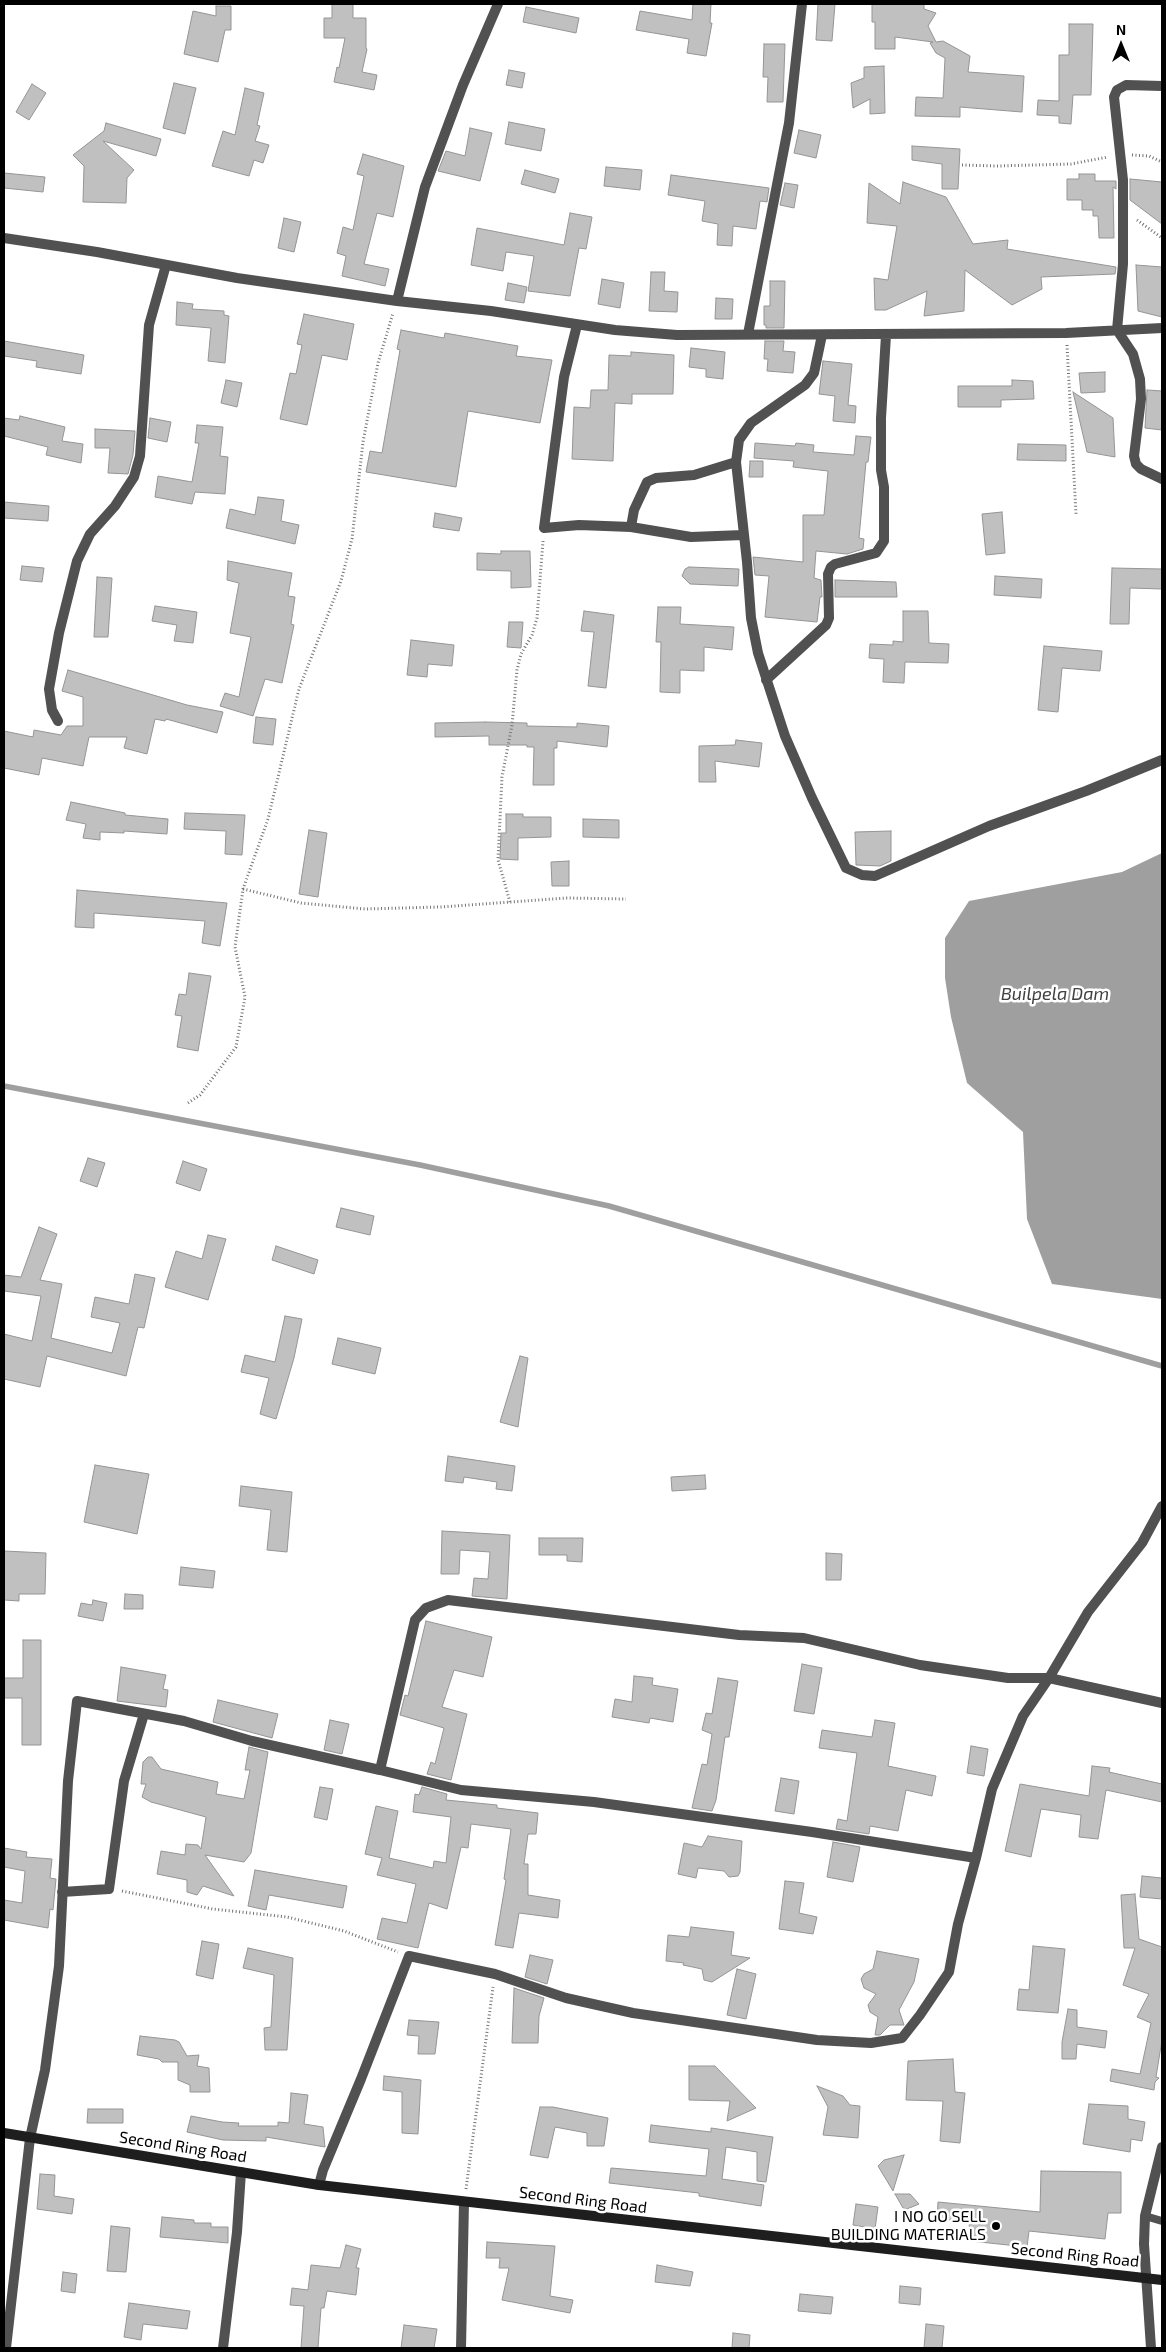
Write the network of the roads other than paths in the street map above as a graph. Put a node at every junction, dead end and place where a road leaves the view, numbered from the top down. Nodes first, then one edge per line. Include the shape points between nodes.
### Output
1 (498, 4) edge
2 (802, 4) edge
3 (1162, 86) edge
4 (4, 238) edge
5 (166, 265) junction
6 (397, 301) junction
7 (577, 324) junction
8 (1162, 328) edge
9 (1117, 330) junction
10 (748, 334) junction
11 (822, 335) junction
12 (886, 335) junction
13 (736, 462) junction
14 (1162, 479) edge
15 (630, 527) junction
16 (743, 535) junction
17 (766, 680) junction
18 (58, 721) dead end
19 (1162, 760) edge
20 (1162, 1506) edge
21 (1049, 1678) junction
22 (1162, 1703) edge
23 (144, 1714) junction
24 (380, 1770) junction
25 (976, 1858) junction
26 (62, 1892) junction
27 (4, 2133) edge
28 (30, 2138) junction
29 (1162, 2147) edge
30 (242, 2172) junction
31 (319, 2185) junction
32 (464, 2202) junction
33 (1145, 2216) junction
34 (1162, 2221) edge
35 (1145, 2277) junction
36 (1162, 2280) edge
37 (6, 2348) edge
38 (223, 2348) edge
39 (461, 2348) edge
40 (1151, 2348) edge

1 - 6 street via 425,187
2 - 10 street via 789,123
3 - 9 street via 1126,85 1114,97 1123,209 1123,264
4 - 5 street
5 - 6 street
5 - 18 street via 149,325 140,456 134,477 115,506 90,534 77,561 59,633 49,689 52,710
6 - 7 street
7 - 10 street via 677,335
7 - 15 street via 564,377 544,528 578,525
8 - 9 street
9 - 12 street via 1066,334
9 - 14 street via 1133,354 1140,379 1136,464
10 - 11 street
11 - 12 street
11 - 13 street via 814,373 805,385 752,423 739,440
12 - 17 street via 881,418 884,541 876,553 835,564 831,568 826,625
13 - 15 street via 694,475 656,478 647,482
13 - 16 street
15 - 16 street via 691,537
16 - 17 street via 751,618
17 - 19 street via 785,736 846,868 862,875 875,876 990,826
20 - 21 street via 1142,1543 1088,1612
21 - 22 street
21 - 24 street via 1008,1678 920,1665 804,1638 739,1635 448,1600 426,1608 415,1620
21 - 25 street via 1023,1716 1007,1752 992,1789
23 - 24 street
23 - 26 street via 124,1781 109,1889
23 - 26 street via 77,1700 68,1782
24 - 25 street via 461,1790 603,1804
25 - 31 street via 949,1972 902,2038 871,2043 817,2040 633,2012 566,1998 495,1974 409,1956
26 - 28 street via 54,2012
27 - 28 main road, Second Ring Road
28 - 30 main road, Second Ring Road
28 - 37 street
29 - 33 street
30 - 31 main road, Second Ring Road
30 - 38 street
31 - 32 main road, Second Ring Road
32 - 35 main road, Second Ring Road
32 - 39 street
33 - 34 lane
33 - 35 street
35 - 36 main road, Second Ring Road
35 - 40 street

